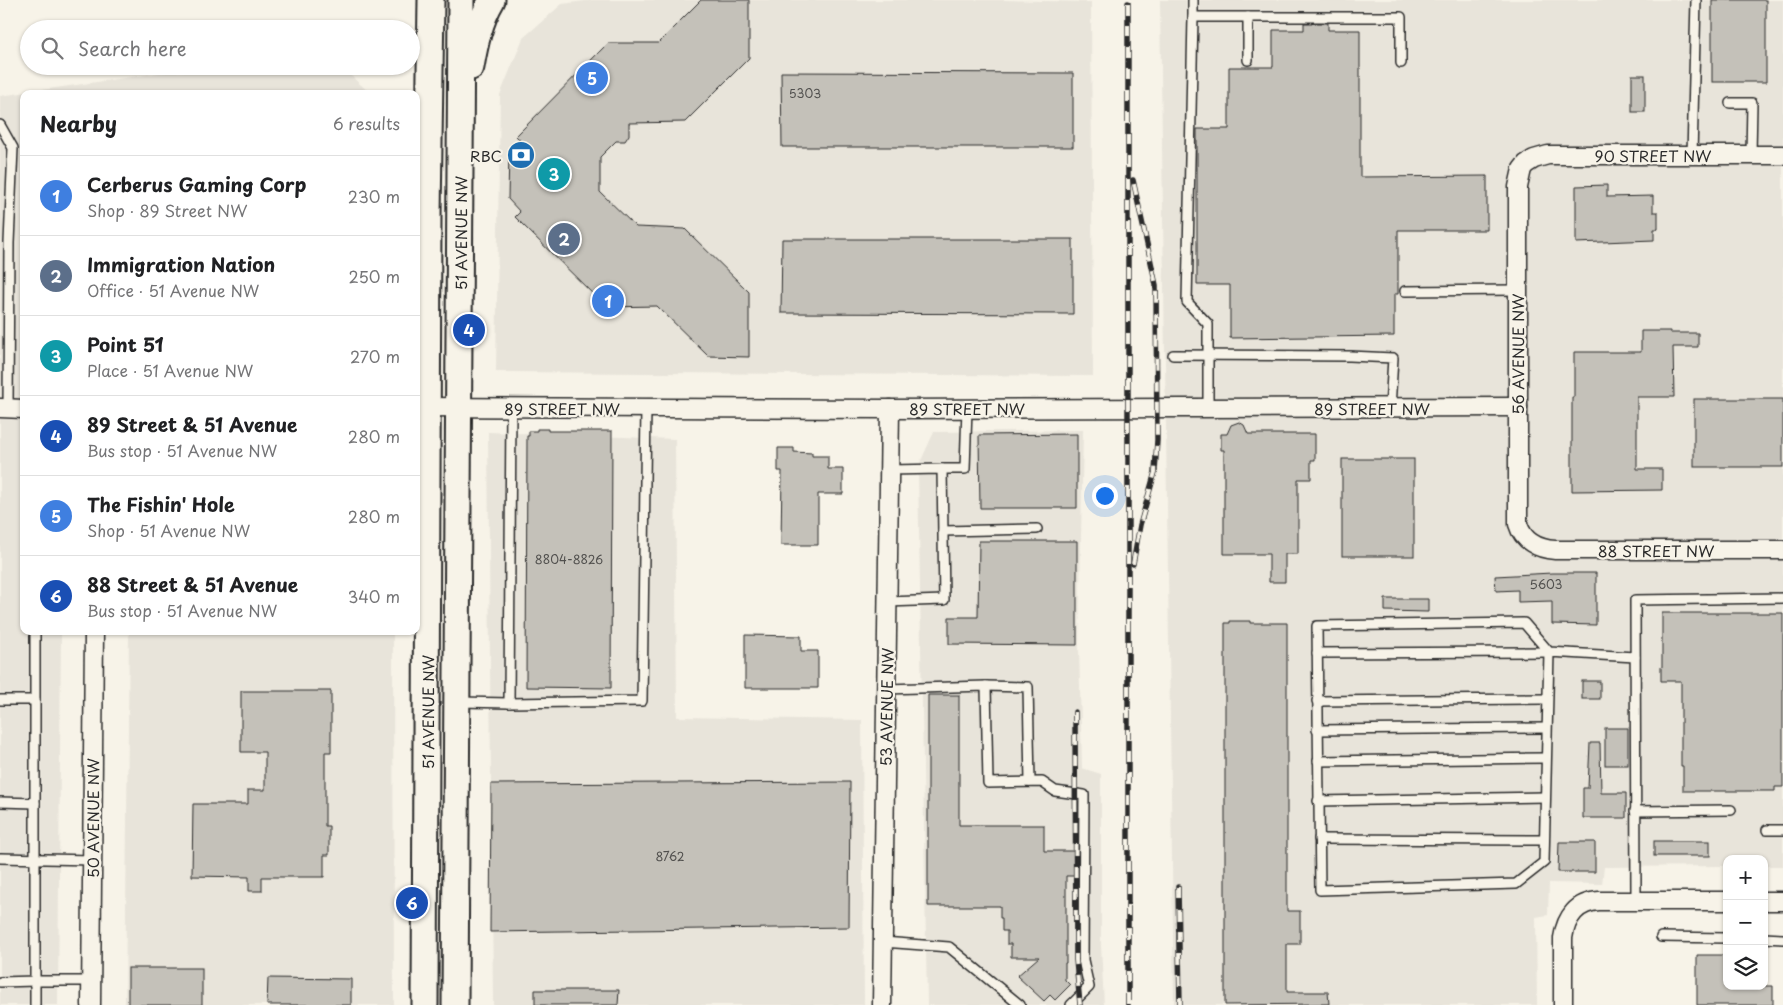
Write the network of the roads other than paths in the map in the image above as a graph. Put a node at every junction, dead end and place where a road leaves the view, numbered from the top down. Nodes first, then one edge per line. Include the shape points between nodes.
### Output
1 (461, 0) edge
2 (492, 0) edge
3 (1193, 0) edge
4 (1696, 0) edge
5 (428, 3) edge
6 (1193, 17) junction
7 (1248, 17) junction
8 (1248, 60) dead end
9 (1401, 63) dead end
10 (1730, 103) dead end
11 (460, 121) junction
12 (0, 125) edge
13 (1692, 155) junction
14 (1751, 155) junction
15 (1783, 155) edge
16 (1526, 164) joint
17 (4, 244) edge
18 (1517, 290) junction
19 (1405, 291) dead end
20 (4, 348) edge
21 (1173, 355) dead end
22 (1207, 355) junction
23 (422, 407) edge
24 (459, 407) junction
25 (511, 407) junction
26 (1518, 407) junction
27 (10, 408) edge
28 (646, 408) junction
29 (967, 408) junction
30 (1390, 408) junction
31 (890, 409) junction
32 (1208, 409) junction
33 (942, 469) junction
34 (889, 470) junction
35 (1038, 529) dead end
36 (943, 531) junction
37 (1530, 542) joint
38 (1783, 550) edge
39 (1783, 598) edge
40 (887, 602) junction
41 (35, 635) edge
42 (94, 635) edge
43 (1549, 652) junction
44 (1317, 653) junction
45 (1635, 657) junction
46 (986, 686) junction
47 (886, 689) junction
48 (1546, 699) junction
49 (0, 700) edge
50 (35, 700) junction
51 (1317, 701) junction
52 (457, 702) junction
53 (509, 703) junction
54 (1546, 728) junction
55 (1317, 730) junction
56 (1545, 758) junction
57 (1318, 761) junction
58 (1030, 782) junction
59 (1545, 797) junction
60 (1318, 801) junction
61 (0, 802) edge
62 (35, 803) junction
63 (1731, 810) dead end
64 (1635, 811) junction
65 (1767, 830) dead end
66 (1783, 830) edge
67 (1319, 839) junction
68 (1544, 840) junction
69 (0, 858) edge
70 (34, 859) junction
71 (92, 860) junction
72 (1783, 900) edge
73 (1636, 901) junction
74 (1723, 901) edge
75 (1768, 901) edge
76 (1660, 937) dead end
77 (1723, 938) edge
78 (1768, 938) edge
79 (1783, 939) edge
80 (883, 942) junction
81 (91, 981) junction
82 (0, 982) edge
83 (35, 982) junction
84 (35, 1005) edge
85 (91, 1005) edge
86 (425, 1005) edge
87 (455, 1005) edge
88 (882, 1005) edge
89 (1020, 1005) edge
90 (1071, 1005) edge
91 (1563, 1005) edge

1 - 11 main road, 51 AVENUE NW
2 - 11 main road via 476,41
3 - 6 lane
4 - 13 lane
5 - 23 main road, 51 AVENUE NW
6 - 7 lane
6 - 22 lane via 1187,302 1208,324
7 - 8 lane
7 - 9 lane via 1401,17
10 - 14 lane via 1752,103
11 - 24 main road, 51 AVENUE NW
12 - 17 lane via 13,148
13 - 14 street, 90 STREET NW
13 - 16 street, 90 STREET NW via 1548,155 1534,158
14 - 15 street, 90 STREET NW
16 - 18 street, 56 AVENUE NW via 1518,187
17 - 20 lane
18 - 19 lane
18 - 26 street, 56 AVENUE NW
20 - 27 lane
21 - 22 lane
22 - 30 lane via 1393,358
22 - 32 lane
23 - 24 street, 89 STREET NW
23 - 86 main road, 51 AVENUE NW
24 - 25 street, 89 STREET NW
24 - 52 main road, 51 AVENUE NW
25 - 28 street, 89 STREET NW
25 - 53 lane
26 - 30 street, 89 STREET NW
26 - 37 street, 56 AVENUE NW via 1518,524
28 - 31 street, 89 STREET NW
28 - 53 lane via 642,701
29 - 31 street, 89 STREET NW
29 - 32 street, 89 STREET NW
29 - 33 lane via 966,469
30 - 32 street, 89 STREET NW
31 - 34 street, 53 AVENUE NW
33 - 34 lane
33 - 36 lane
34 - 40 street, 53 AVENUE NW
35 - 36 lane
36 - 40 lane via 944,600
37 - 38 street, 88 STREET NW via 1555,550
39 - 45 lane via 1635,600
40 - 47 street, 53 AVENUE NW
41 - 50 lane
42 - 71 street, 50 AVENUE NW
43 - 44 lane
43 - 44 lane via 1524,623 1317,626
43 - 45 lane
43 - 48 lane
44 - 51 lane
45 - 64 lane
46 - 47 lane
46 - 58 lane via 1028,687
46 - 58 lane via 988,783
47 - 80 street, 53 AVENUE NW
48 - 51 lane
48 - 54 lane
49 - 50 lane
50 - 62 lane
51 - 55 lane
52 - 53 lane
52 - 87 main road, 51 AVENUE NW
54 - 55 lane
54 - 56 lane
55 - 57 lane
56 - 57 lane
56 - 59 lane
57 - 60 lane
58 - 90 lane via 1042,782 1055,791 1084,795 1084,960 1089,987
59 - 60 lane
59 - 68 lane
60 - 67 lane
61 - 62 lane
62 - 70 lane
63 - 64 lane
64 - 73 lane
65 - 66 lane
67 - 68 lane
67 - 68 lane via 1320,890 1516,884 1544,862
69 - 70 lane
70 - 71 lane
70 - 83 lane
71 - 81 street, 50 AVENUE NW
72 - 75 street
73 - 74 street
73 - 91 street via 1591,901 1580,906 1568,919 1563,938
76 - 77 lane
78 - 79 lane
80 - 88 street, 53 AVENUE NW
80 - 89 lane via 949,948
81 - 83 lane
81 - 85 street, 50 AVENUE NW
82 - 83 lane
83 - 84 lane

